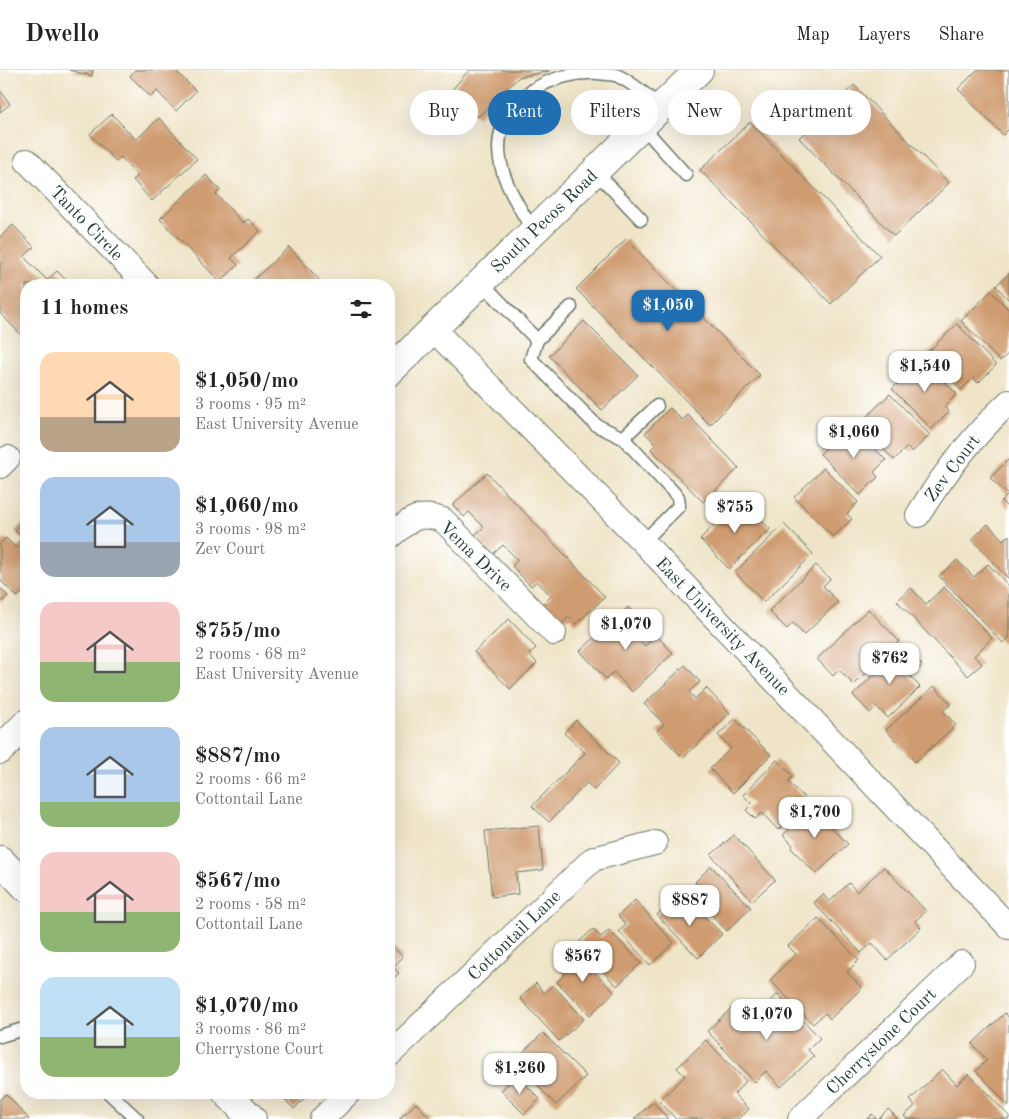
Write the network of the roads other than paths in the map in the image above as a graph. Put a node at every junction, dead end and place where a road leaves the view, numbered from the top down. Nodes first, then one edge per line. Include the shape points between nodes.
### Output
1 (690, 73) edge
2 (661, 107) junction
3 (658, 110) edge
4 (633, 135) edge
5 (650, 135) edge
6 (27, 161) dead end
7 (596, 171) junction
8 (686, 175) dead end
9 (641, 219) dead end
10 (533, 231) junction
11 (141, 279) edge
12 (481, 282) junction
13 (571, 308) dead end
14 (433, 328) junction
15 (537, 340) junction
16 (395, 366) edge
17 (1009, 402) edge
18 (657, 406) dead end
19 (623, 438) junction
20 (918, 515) dead end
21 (395, 533) edge
22 (643, 542) junction
23 (554, 633) dead end
24 (20, 730) edge
25 (0, 750) edge
26 (655, 843) dead end
27 (0, 860) edge
28 (20, 881) edge
29 (1009, 927) edge
30 (962, 963) dead end
31 (20, 1030) edge
32 (0, 1036) edge
33 (395, 1049) edge
34 (116, 1099) edge
35 (233, 1099) edge
36 (342, 1099) edge
37 (137, 1119) edge
38 (252, 1119) edge
39 (322, 1119) edge
40 (800, 1119) edge

1 - 2 main road, South Pecos Road
2 - 3 main road, South Pecos Road
2 - 10 lane via 617,76 590,72 563,74 541,82 517,102 503,126 499,147 509,187
4 - 7 main road, South Pecos Road
5 - 8 lane
6 - 11 street, Tanto Circle
7 - 9 lane
7 - 10 main road, South Pecos Road
10 - 12 main road, South Pecos Road
12 - 14 main road, South Pecos Road
12 - 15 lane
13 - 15 lane
14 - 16 main road, South Pecos Road
14 - 22 street, East University Avenue
15 - 19 lane via 531,359 596,425
17 - 20 street, Zev Court via 963,449
18 - 19 lane
19 - 22 lane via 678,497 679,506
21 - 23 street, Vema Drive via 414,517 431,516 443,520
22 - 29 street, East University Avenue
24 - 25 main road
26 - 33 street, Cottontail Lane via 593,859
27 - 28 main road
30 - 40 street, Cherrystone Court
31 - 32 lane
34 - 37 lane
35 - 38 main road
36 - 39 street

